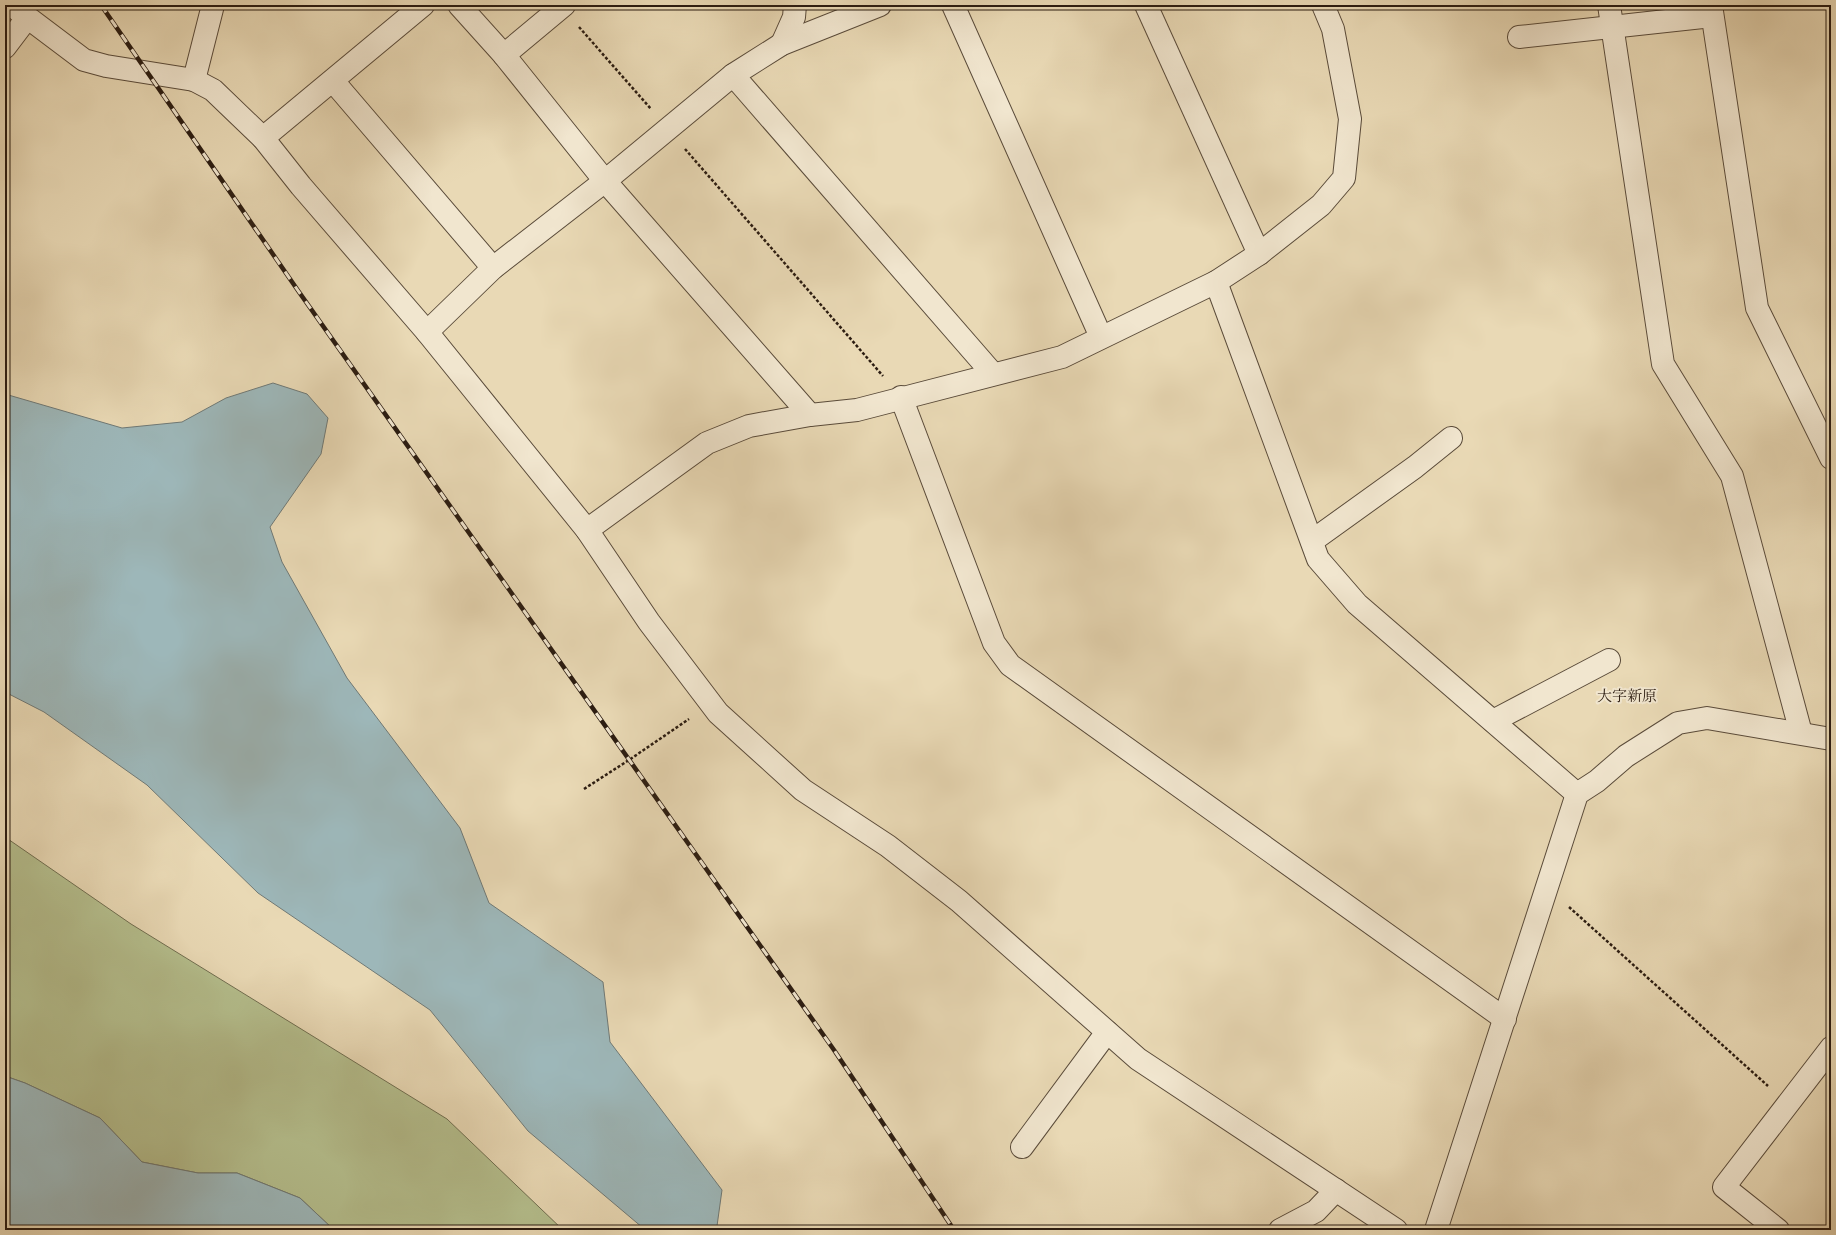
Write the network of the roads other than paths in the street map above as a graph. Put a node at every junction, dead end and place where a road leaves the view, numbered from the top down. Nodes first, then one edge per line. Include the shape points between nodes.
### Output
1 (213, 5) edge
2 (423, 5) edge
3 (458, 5) edge
4 (795, 5) edge
5 (880, 5) edge
6 (953, 5) edge
7 (1146, 5) edge
8 (1323, 5) edge
9 (1609, 5) edge
10 (563, 6) edge
11 (1712, 10) edge
12 (19, 11) edge
13 (1612, 28) junction
14 (1519, 37) dead end
15 (782, 44) junction
16 (5, 47) edge
17 (504, 56) junction
18 (733, 74) junction
19 (194, 80) junction
20 (333, 81) junction
21 (263, 138) junction
22 (605, 182) junction
23 (1259, 254) junction
24 (493, 268) junction
25 (1216, 282) junction
26 (427, 332) junction
27 (1101, 337) junction
28 (993, 374) junction
29 (901, 397) junction
30 (810, 415) junction
31 (1451, 438) dead end
32 (1831, 458) edge
33 (586, 530) junction
34 (1312, 542) junction
35 (1609, 660) dead end
36 (1493, 722) junction
37 (1801, 733) junction
38 (1831, 739) edge
39 (1577, 794) junction
40 (1506, 1019) junction
41 (1107, 1032) junction
42 (1831, 1048) edge
43 (1022, 1147) dead end
44 (1336, 1190) junction
45 (1280, 1230) edge
46 (1396, 1230) edge
47 (1436, 1230) edge
48 (1778, 1230) edge

1 - 19 street
2 - 20 street
3 - 17 street
4 - 15 street via 794,18
5 - 15 street
6 - 27 street
7 - 23 street
8 - 23 street via 1333,29 1350,119 1344,178 1320,206
9 - 13 street
10 - 17 street
11 - 13 street
11 - 32 street via 1757,308
12 - 16 street
12 - 19 street via 84,60
13 - 14 street
13 - 37 street via 1663,364 1732,476
15 - 18 street
17 - 22 street
18 - 22 street
18 - 28 street
19 - 21 street via 213,90
20 - 21 street
20 - 24 street
21 - 26 street
22 - 24 street
22 - 30 street
23 - 25 street
24 - 26 street
25 - 27 street
25 - 34 street
26 - 33 street
27 - 28 street via 1062,357
28 - 29 street
29 - 30 street via 857,410
29 - 40 street via 994,643 1010,665
30 - 33 street via 748,426 707,443
31 - 34 street
33 - 41 street via 649,622 718,713 803,790 888,846 959,902
34 - 36 street via 1318,559 1357,604
35 - 36 street
36 - 39 street
37 - 38 street
37 - 39 street via 1706,718 1678,723 1626,756
39 - 40 street
40 - 47 street
41 - 43 street
41 - 44 street via 1138,1059
42 - 48 street via 1724,1187
44 - 45 street via 1316,1211
44 - 46 street

